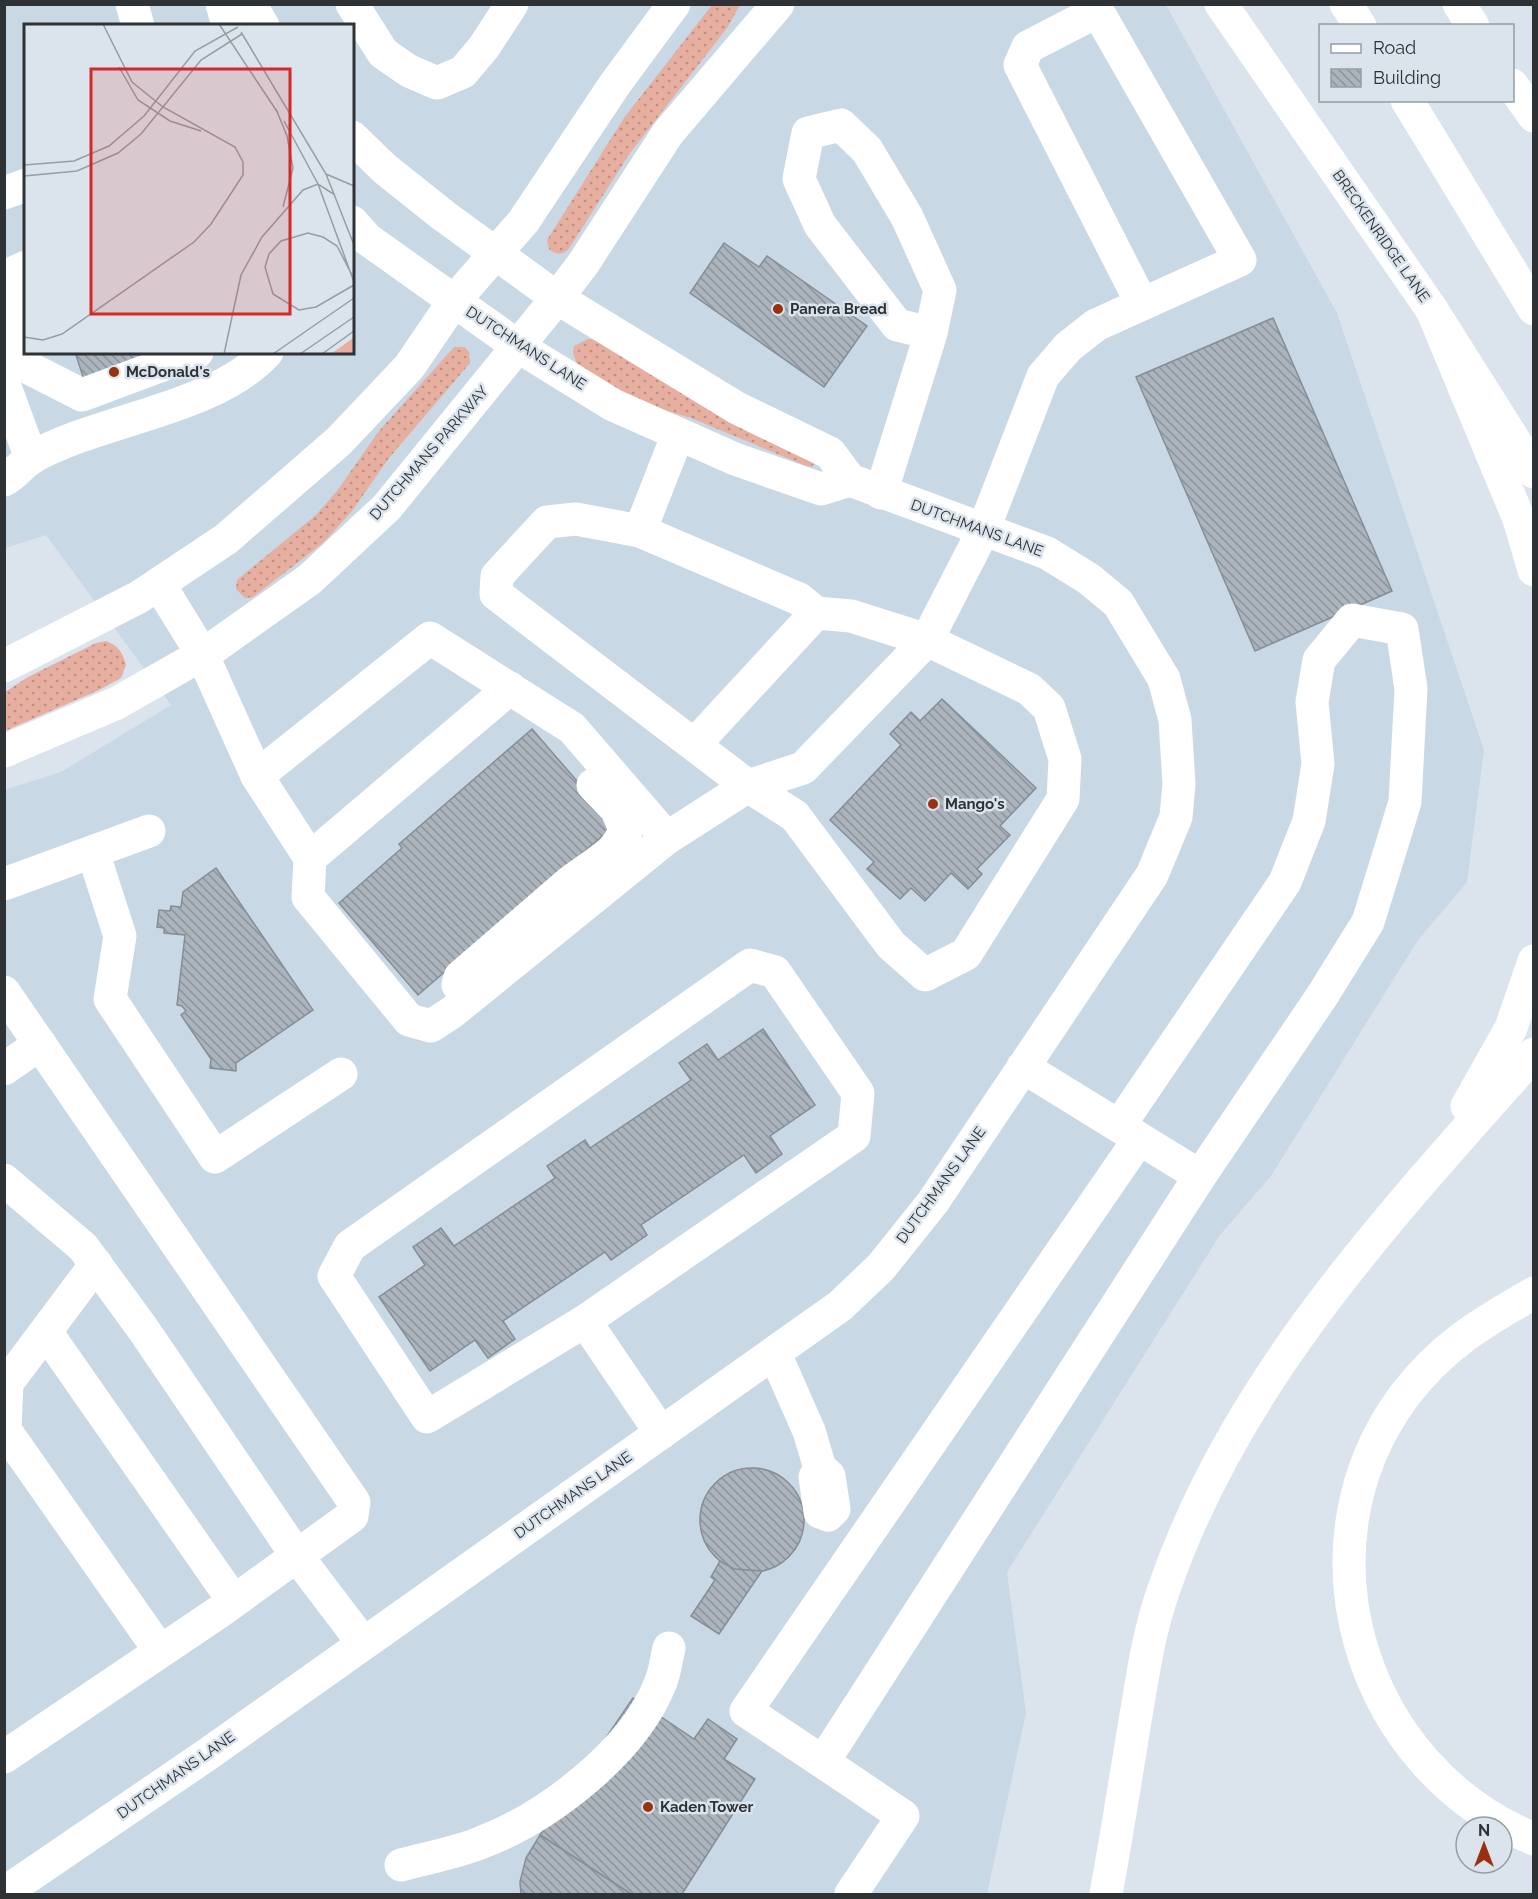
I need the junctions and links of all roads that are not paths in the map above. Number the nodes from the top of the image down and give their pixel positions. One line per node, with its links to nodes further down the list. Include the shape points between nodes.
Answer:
1 (132, 4): 11 (main road)
2 (222, 4): 12 (main road)
3 (250, 4): 13 (main road)
4 (352, 4): 5 (main road, via 383,53 409,71 437,83 464,72)
5 (512, 4)
6 (674, 4): 23 (main road, via 523,222)
7 (778, 4): 27 (main road, via 668,133)
8 (1221, 4): 31 (main road, BRECKENRIDGE LANE)
9 (1346, 4): 14 (main road)
10 (1459, 4): 15 (main road)
11 (137, 24)
12 (227, 24)
13 (262, 24)
14 (1359, 24)
15 (1472, 24)
16 (1514, 87): 18 (main road)
17 (1408, 102): 30 (main road)
18 (1533, 116)
19 (354, 139): 23 (main road, via 385,169)
20 (24, 186): 21 (main road)
21 (4, 192)
22 (354, 224): 28 (main road, DUTCHMANS LANE, via 367,239)
23 (494, 252): 27 (main road); 28 (main road)
24 (24, 268): 25 (main road)
25 (4, 278)
26 (24, 293): 36 (main road, via 8,319 12,343 23,365)
27 (557, 298): 33 (main road, DUTCHMANS PARKWAY); 42 (main road, via 737,408 830,453)
28 (454, 301): 33 (main road, DUTCHMANS LANE); 47 (main road, via 409,367 339,441 226,539)
29 (1142, 304): 29 (main road, via 1240,260 1101,17 1086,17 1028,47 1020,65); 45 (main road, via 1096,325 1068,347 1043,376)
30 (1533, 309)
31 (1432, 310): 40 (main road, BRECKENRIDGE LANE); 46 (main road, via 1519,519)
32 (931, 333): 32 (main road, via 940,290 907,217 867,150 841,126 808,133 799,179 820,225 897,325); 43 (main road)
33 (519, 347): 38 (main road, DUTCHMANS LANE, via 613,405); 50 (main road, DUTCHMANS PARKWAY, via 387,507 310,579)
34 (192, 354): 36 (main road, via 82,395)
35 (265, 354): 39 (main road, via 252,369 189,399 89,433)
36 (43, 364)
37 (4, 384): 39 (main road)
38 (678, 434): 42 (main road, DUTCHMANS LANE, via 820,489); 44 (main road)
39 (31, 458): 41 (main road)
40 (1533, 472)
41 (4, 480)
42 (850, 480): 43 (main road, DUTCHMANS LANE)
43 (881, 493): 45 (main road, DUTCHMANS LANE)
44 (640, 531): 48 (main road, via 799,599); 54 (main road, via 576,519 547,522 497,576 496,594)
45 (983, 531): 49 (main road); 68 (main road, DUTCHMANS LANE, via 1047,553 1118,603 1164,679 1179,752 1176,817 1152,875)
46 (1533, 570)
47 (159, 584): 50 (main road); 51 (main road)
48 (816, 613): 49 (main road, via 851,616); 54 (main road)
49 (927, 640): 57 (main road, via 803,768); 57 (main road, via 1029,689 1049,708 1065,759 1063,799 966,954 925,975 891,945 795,816)
50 (202, 654): 55 (main road, DUTCHMANS PARKWAY, via 117,703); 56 (main road)
51 (4, 666)
52 (510, 688): 53 (main road); 56 (main road, via 430,638); 61 (main road)
53 (550, 714): 59 (main road, via 572,728); 65 (main road, via 549,737 616,809 626,831 612,852 570,882 460,977)
54 (694, 745): 57 (main road)
55 (4, 751)
56 (256, 776): 61 (main road)
57 (748, 786): 59 (main road)
58 (149, 831): 60 (main road)
59 (667, 838): 65 (main road)
60 (93, 852): 62 (main road); 70 (main road, via 120,936 110,999 215,1157)
61 (310, 858): 65 (main road, via 308,897 409,1020 431,1026)
62 (4, 884)
63 (1533, 961): 74 (main road, via 1512,1028)
64 (4, 992): 66 (main road)
65 (451, 1013)
66 (40, 1044): 69 (main road); 81 (main road, via 354,1502 352,1516)
67 (1533, 1054): 74 (main road)
68 (1023, 1066): 71 (main road); 79 (main road, DUTCHMANS LANE, via 933,1202 881,1267 840,1306)
69 (4, 1070)
70 (340, 1074)
71 (1129, 1132): 72 (main road); 72 (main road, via 1285,882 1309,821 1318,764 1312,702 1319,660 1352,620 1402,629 1411,689 1405,802 1368,922); 82 (main road)
72 (1200, 1176): 88 (main road)
73 (4, 1180): 75 (main road, via 52,1218)
74 (1420, 1182): 93 (main road, via 1323,1301 1235,1431 1181,1542 1162,1592 1143,1672)
75 (96, 1264): 78 (main road); 81 (main road)
76 (1533, 1293): 89 (main road, via 1471,1329 1434,1361 1379,1435 1350,1529 1349,1584 1352,1614 1371,1676 1383,1705 1410,1743 1440,1778 1474,1806)
77 (585, 1321): 77 (main road, via 854,1136 858,1093 775,972 750,965 350,1246 334,1276 427,1417); 80 (main road)
78 (46, 1332): 83 (main road); 86 (main road, via 7,1383 5,1430)
79 (775, 1354): 80 (main road, DUTCHMANS LANE); 82 (main road, via 809,1431 820,1468 815,1477 820,1512 828,1515)
80 (662, 1433): 84 (main road, DUTCHMANS LANE)
81 (297, 1556): 83 (main road); 84 (main road)
82 (844, 1569): 88 (main road, via 746,1711)
83 (233, 1600): 86 (main road)
84 (363, 1643): 92 (main road, DUTCHMANS LANE)
85 (669, 1648): 90 (main road, via 661,1684 636,1727 593,1772 541,1812 480,1843)
86 (160, 1651): 87 (main road)
87 (4, 1756)
88 (823, 1762): 91 (main road, via 903,1816)
89 (1533, 1839)
90 (401, 1865)
91 (865, 1890)
92 (4, 1893)
93 (1106, 1894)

